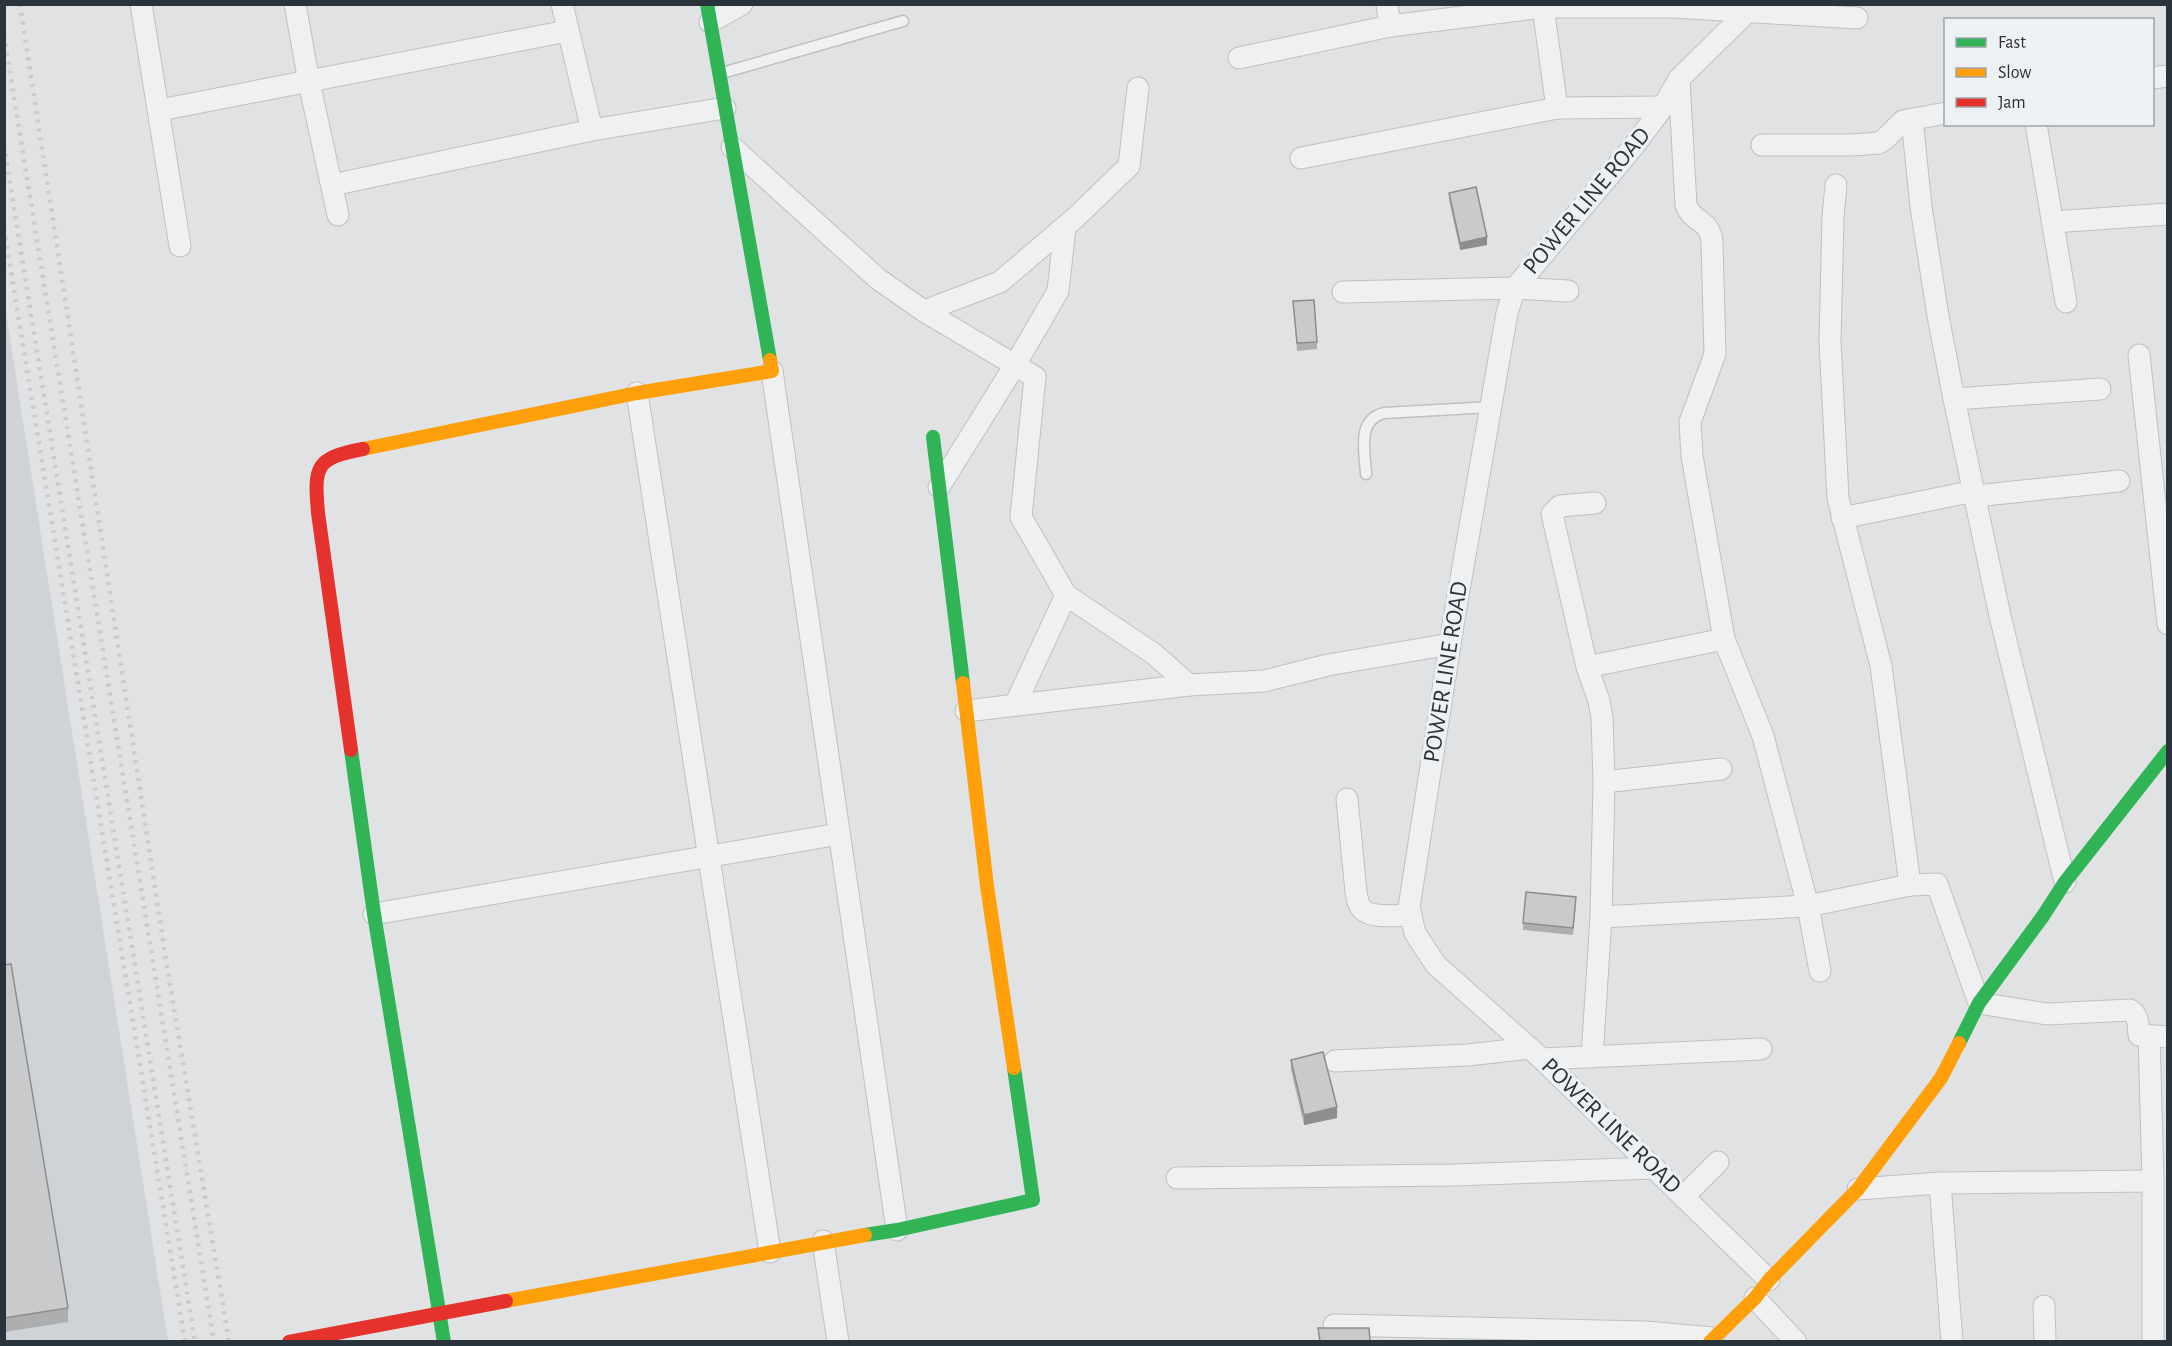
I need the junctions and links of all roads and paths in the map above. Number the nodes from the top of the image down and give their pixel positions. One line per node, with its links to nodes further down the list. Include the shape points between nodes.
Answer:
1 (141, 4): 22 (street)
2 (295, 4): 17 (street)
3 (562, 4): 13 (street)
4 (742, 4): 9 (street)
5 (1387, 4): 12 (street)
6 (1672, 6): 7 (street); 8 (street)
7 (1543, 7): 12 (street); 21 (street)
8 (1750, 8): 10 (street); 16 (street, POWER LINE ROAD)
9 (708, 13): 15 (street)
10 (1857, 18)
11 (903, 21): 15 (lane)
12 (1390, 26): 14 (street)
13 (567, 31): 17 (street); 26 (street)
14 (1239, 58)
15 (719, 74): 20 (street)
16 (1679, 80): 19 (street, POWER LINE ROAD); 58 (street, via 1686,205 1712,235 1715,354 1690,422 1690,438)
17 (309, 82): 22 (street); 30 (street)
18 (1138, 88): 35 (street, via 1129,166)
19 (1664, 107): 21 (street); 37 (street, POWER LINE ROAD)
20 (725, 108): 26 (street); 28 (street)
21 (1557, 108): 29 (street)
22 (159, 110): 36 (street)
23 (1944, 113): 24 (street)
24 (1912, 119): 27 (street, via 1903,121 1880,143); 47 (street, via 1920,207)
25 (2036, 126): 34 (street)
26 (592, 130): 30 (street)
27 (1762, 145)
28 (732, 147): 41 (street, via 878,279); 44 (street)
29 (1300, 158)
30 (332, 185): 33 (street)
31 (1836, 185): 55 (street, via 1830,341)
32 (2168, 214): 34 (street)
33 (338, 215)
34 (2053, 222): 40 (street)
35 (1065, 228): 41 (street, via 1000,282); 43 (street, via 1058,291)
36 (180, 246)
37 (1515, 288): 38 (street); 39 (street); 48 (street, POWER LINE ROAD)
38 (1568, 291)
39 (1343, 292)
40 (2066, 302)
41 (924, 311): 43 (street)
42 (2139, 355): 57 (street)
43 (1015, 365): 52 (street); 56 (street, via 1035,378 1021,517)
44 (772, 371): 46 (street); 68 (street)
45 (2100, 389): 47 (street)
46 (637, 393): 69 (street); 73 (street, via 342,453 325,460 319,469 318,513)
47 (1954, 399): 53 (street)
48 (1491, 407): 50 (lane, via 1384,413 1373,417 1364,437); 59 (street, POWER LINE ROAD)
49 (933, 437): 52 (street)
50 (1366, 474)
51 (2118, 481): 53 (street)
52 (939, 487): 63 (street)
53 (1975, 493): 55 (street); 70 (street, via 2000,616)
54 (1595, 503): 60 (street, via 1560,506 1552,514)
55 (1842, 518): 71 (street, via 1881,666)
56 (1066, 595): 61 (street, via 1154,654); 62 (street)
57 (2168, 624)
58 (1724, 639): 60 (street); 72 (street, via 1763,736)
59 (1450, 644): 61 (street, via 1328,665 1264,681); 74 (street, POWER LINE ROAD, via 1413,877)
60 (1587, 667): 66 (street, via 1602,718)
61 (1189, 685): 62 (street)
62 (1015, 705): 63 (street)
63 (966, 711): 90 (street, via 1033,1200)
64 (2168, 751): 70 (street)
65 (1721, 769): 66 (street)
66 (1604, 782): 75 (street)
67 (1347, 799): 74 (street, via 1360,905 1375,915)
68 (839, 834): 69 (street); 90 (street)
69 (709, 856): 73 (street); 92 (street)
70 (2065, 882): 77 (street)
71 (1910, 885): 72 (street); 77 (street, via 1937,884)
72 (1808, 906): 75 (street); 76 (street)
73 (374, 914): 96 (street)
74 (1411, 915): 80 (street, POWER LINE ROAD, via 1415,933 1436,965)
75 (1601, 916): 81 (street)
76 (1820, 971)
77 (1979, 1002): 78 (street, via 2047,1014 2130,1010 2138,1020 2139,1035); 88 (street, via 1941,1078)
78 (2158, 1036): 86 (street)
79 (1761, 1049): 81 (street)
80 (1535, 1054): 81 (street); 82 (street); 84 (street, POWER LINE ROAD)
81 (1592, 1056)
82 (1335, 1061)
83 (1718, 1162): 89 (street)
84 (1655, 1168): 85 (street); 89 (street, POWER LINE ROAD)
85 (1177, 1178)
86 (2153, 1181): 87 (street); 106 (street)
87 (1940, 1184): 88 (street); 104 (street)
88 (1858, 1189): 93 (street)
89 (1684, 1196): 93 (street, POWER LINE ROAD)
90 (897, 1230): 91 (street)
91 (823, 1241): 92 (street); 102 (street)
92 (770, 1252): 96 (street)
93 (1769, 1280): 94 (street)
94 (1755, 1298): 99 (street); 103 (street)
95 (2044, 1306): 105 (street)
96 (439, 1314): 100 (street); 101 (street)
97 (1334, 1325): 98 (street)
98 (1387, 1333): 99 (street, via 1645,1332)
99 (1711, 1340)
100 (290, 1341)
101 (444, 1341)
102 (838, 1341)
103 (1796, 1341)
104 (1952, 1341)
105 (2045, 1341)
106 (2152, 1341)

